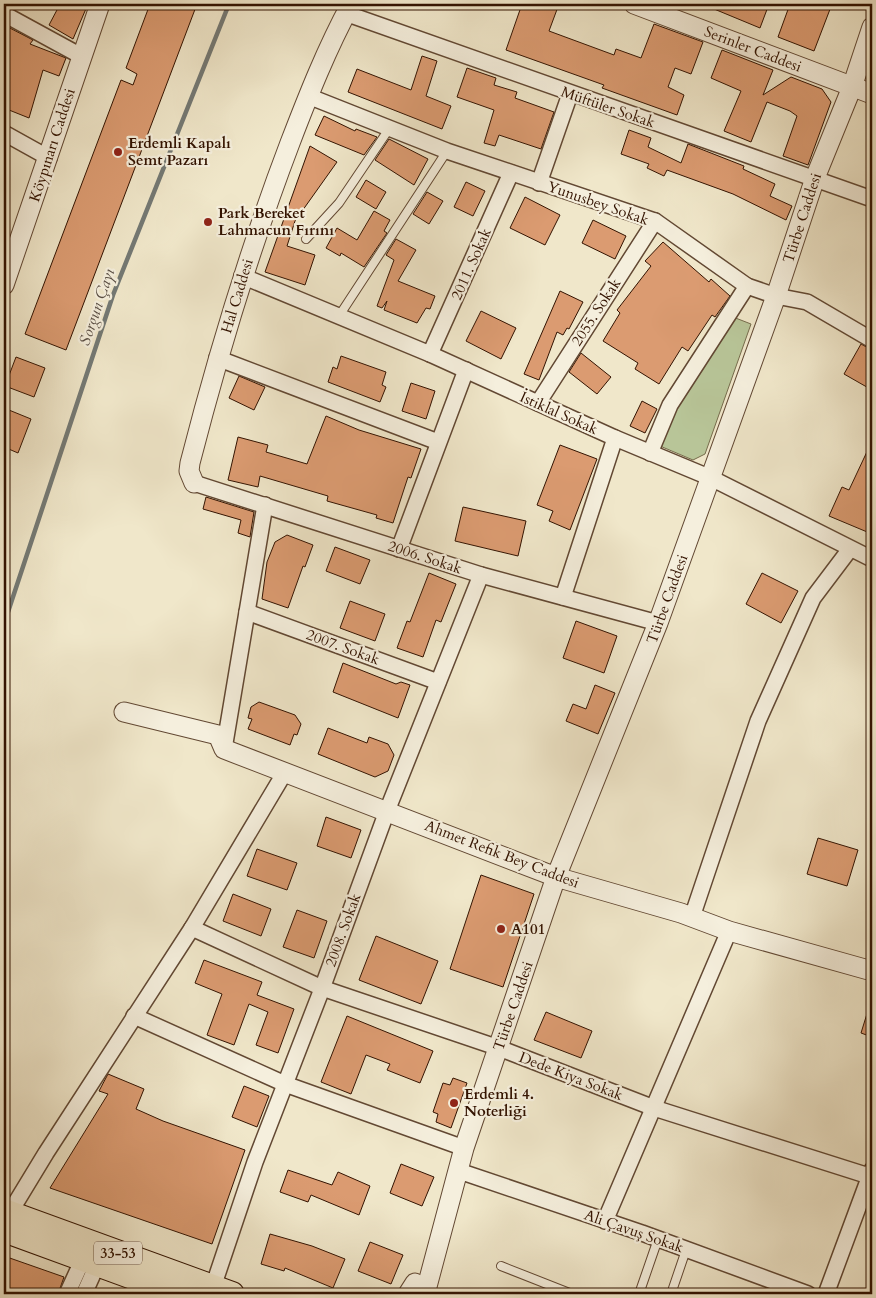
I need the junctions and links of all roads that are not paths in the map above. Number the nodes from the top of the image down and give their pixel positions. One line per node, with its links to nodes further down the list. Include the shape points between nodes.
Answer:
1 (100, 4): 6 (street, Köypınarı Caddesi)
2 (634, 4): 7 (street, Serinler Caddesi)
3 (348, 9): 8 (street, Müftüler Sokak); 10 (street, Hal Caddesi)
4 (4, 14): 6 (street)
5 (872, 26): 7 (street, Türbe Caddesi)
6 (81, 56): 14 (street, Köypınarı Caddesi)
7 (852, 88): 9 (street, Serinler Caddesi); 16 (street, Türbe Caddesi)
8 (570, 94): 16 (street, Müftüler Sokak); 17 (street)
9 (872, 94)
10 (308, 96): 11 (street, Yunusbey Sokak); 21 (street, Hal Caddesi)
11 (389, 129): 13 (street, Yunusbey Sokak); 20 (lane, via 339,203)
12 (4, 133): 14 (street)
13 (447, 151): 15 (street, Yunusbey Sokak); 25 (lane)
14 (49, 158): 22 (street, Köypınarı Caddesi)
15 (511, 173): 17 (street, Yunusbey Sokak); 27 (street, 2011. Sokak)
16 (814, 178): 18 (street, Müftüler Sokak); 24 (street, Türbe Caddesi)
17 (539, 183): 19 (street, Yunusbey Sokak)
18 (872, 199)
19 (655, 221): 23 (street, Yunusbey Sokak); 30 (street, 2055. Sokak)
20 (306, 239)
21 (242, 276): 25 (street, İstiklal Sokak); 28 (street, Hal Caddesi)
22 (4, 285)
23 (747, 286): 24 (street, Yunusbey Sokak); 33 (street, via 670,405)
24 (776, 296): 26 (street, Yunusbey Sokak, via 807,302); 34 (street, Türbe Caddesi)
25 (339, 316): 27 (street, İstiklal Sokak)
26 (872, 340)
27 (430, 354): 29 (street, İstiklal Sokak)
28 (217, 358): 32 (street); 35 (street, Hal Caddesi, via 190,463 189,471)
29 (466, 370): 30 (street, İstiklal Sokak); 32 (street)
30 (538, 403): 31 (street, İstiklal Sokak)
31 (615, 438): 33 (street, İstiklal Sokak); 41 (street)
32 (438, 442): 37 (street)
33 (650, 453): 34 (street, İstiklal Sokak)
34 (711, 478): 38 (street, İstiklal Sokak); 43 (street, Türbe Caddesi)
35 (194, 483): 36 (street, 2006. Sokak)
36 (265, 506): 37 (street, 2006. Sokak); 42 (street)
37 (399, 549): 40 (street, 2006. Sokak)
38 (850, 549): 39 (street, İstiklal Sokak); 50 (street, via 813,598 758,721)
39 (872, 559)
40 (481, 575): 41 (street, 2006. Sokak); 44 (street, 2008. Sokak)
41 (563, 597): 43 (street, 2006. Sokak)
42 (247, 612): 44 (street, 2007. Sokak); 46 (street)
43 (658, 623): 49 (street, Türbe Caddesi)
44 (438, 682): 48 (street, 2008. Sokak)
45 (124, 712): 46 (street, via 218,735)
46 (224, 749): 47 (street, Ahmet Refik Bey Caddesi)
47 (285, 772): 48 (street, Ahmet Refik Bey Caddesi); 51 (street)
48 (387, 810): 49 (street, Ahmet Refik Bey Caddesi); 54 (street, 2008. Sokak)
49 (556, 878): 50 (street, Ahmet Refik Bey Caddesi); 56 (street, Türbe Caddesi)
50 (692, 917): 52 (street, Ahmet Refik Bey Caddesi)
51 (192, 928): 54 (street, Dede Kiya Sokak); 55 (street)
52 (729, 930): 53 (street, Ahmet Refik Bey Caddesi); 58 (street)
53 (872, 969)
54 (322, 988): 56 (street, Dede Kiya Sokak); 57 (street, 2008. Sokak)
55 (134, 1016): 57 (street); 62 (street)
56 (498, 1048): 58 (street, Dede Kiya Sokak); 59 (street, Türbe Caddesi)
57 (285, 1084): 59 (street); 68 (street, 2008. Sokak, via 255,1162)
58 (654, 1108): 61 (street, Dede Kiya Sokak); 63 (street)
59 (464, 1148): 60 (street, Türbe Caddesi)
60 (459, 1171): 63 (street, Ali Çavuş Sokak); 69 (street, Türbe Caddesi)
61 (871, 1175): 77 (street)
62 (6, 1218): 66 (main road, 33-53); 68 (main road, 33-53)
63 (604, 1221): 64 (street, Ali Çavuş Sokak)
64 (658, 1239): 65 (street, Ali Çavuş Sokak); 74 (lane)
65 (686, 1250): 75 (lane); 76 (street, Ali Çavuş Sokak)
66 (90, 1262): 70 (street); 71 (street); 72 (main road, 33-53)
67 (501, 1266): 73 (lane)
68 (222, 1291)
69 (415, 1292)
70 (68, 1294)
71 (84, 1294)
72 (179, 1294)
73 (572, 1294)
74 (640, 1294)
75 (671, 1294)
76 (808, 1294)
77 (826, 1294)

